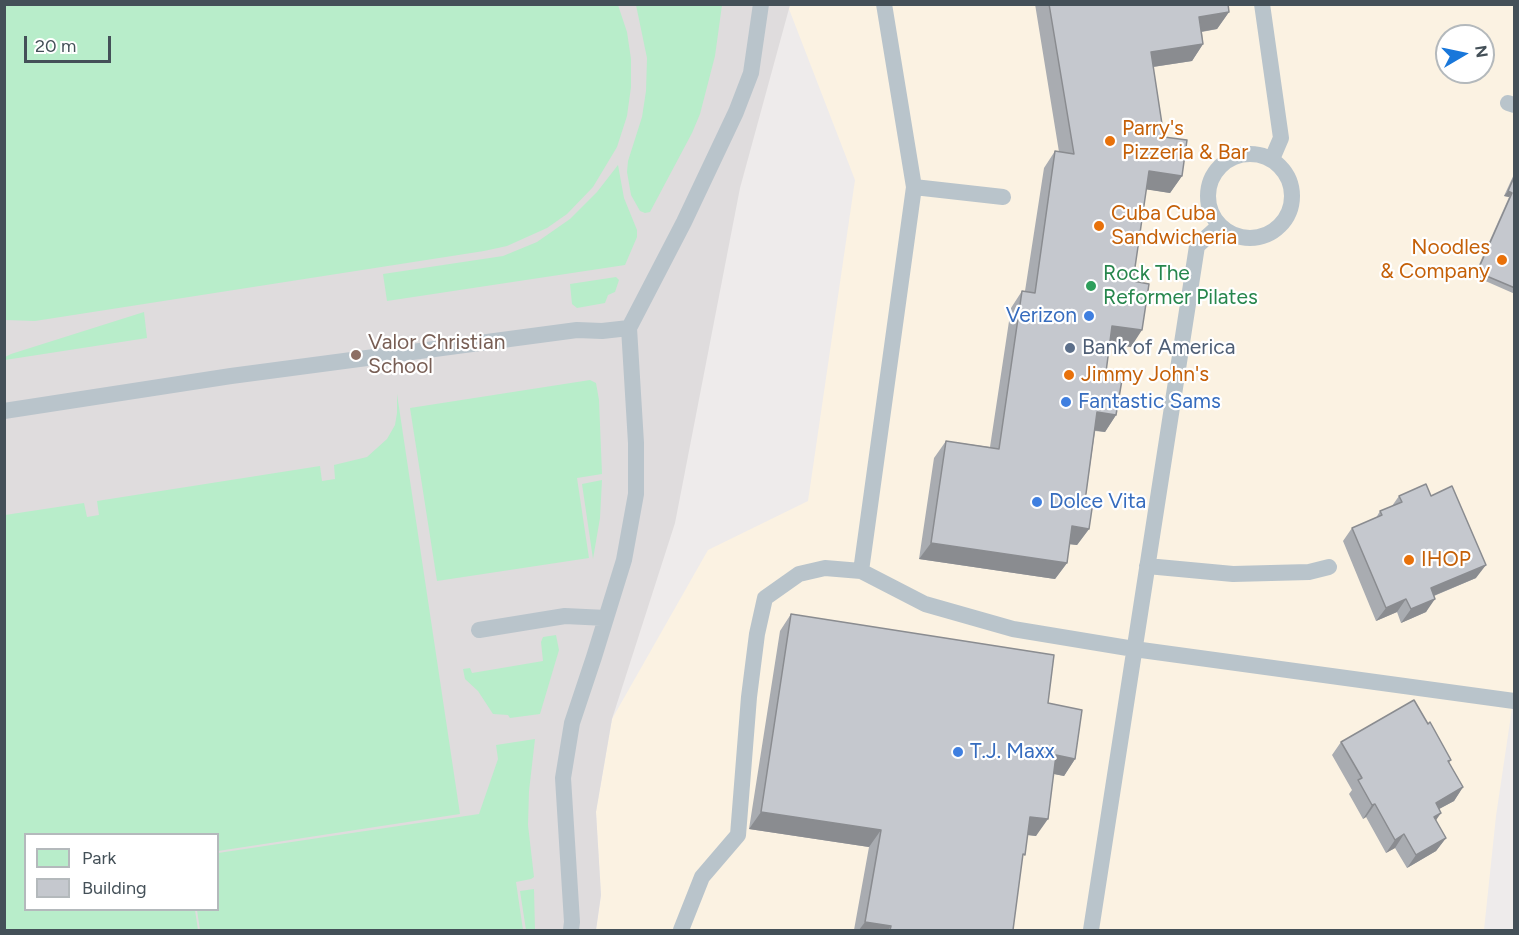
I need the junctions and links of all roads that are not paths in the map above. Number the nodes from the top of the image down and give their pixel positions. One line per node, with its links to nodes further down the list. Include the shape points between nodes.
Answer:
1 (761, 4): 8 (lane, via 751,72 736,112)
2 (884, 4): 5 (lane)
3 (1262, 4): 4 (lane, via 1281,138)
4 (1272, 159): 7 (lane, via 1259,154 1235,156 1213,175 1209,210); 7 (lane, via 1284,170 1292,187 1290,212 1273,234 1253,240 1238,238)
5 (914, 187): 6 (lane); 12 (lane)
6 (1003, 197)
7 (1219, 226): 10 (lane, via 1197,246)
8 (629, 327): 9 (lane, via 577,330 397,354); 13 (lane, via 636,494 624,560)
9 (4, 411)
10 (1147, 566): 11 (lane, via 1233,574 1309,572); 15 (lane)
11 (1329, 567)
12 (861, 571): 15 (lane, via 925,604 991,623); 18 (lane, via 825,568 799,574 765,598 755,644 738,835 702,877)
13 (606, 618): 14 (lane, via 565,616); 17 (lane, via 572,723 563,778)
14 (479, 630)
15 (1134, 649): 16 (lane); 19 (lane)
16 (1515, 701)
17 (571, 930)
18 (681, 930)
19 (1091, 930)

